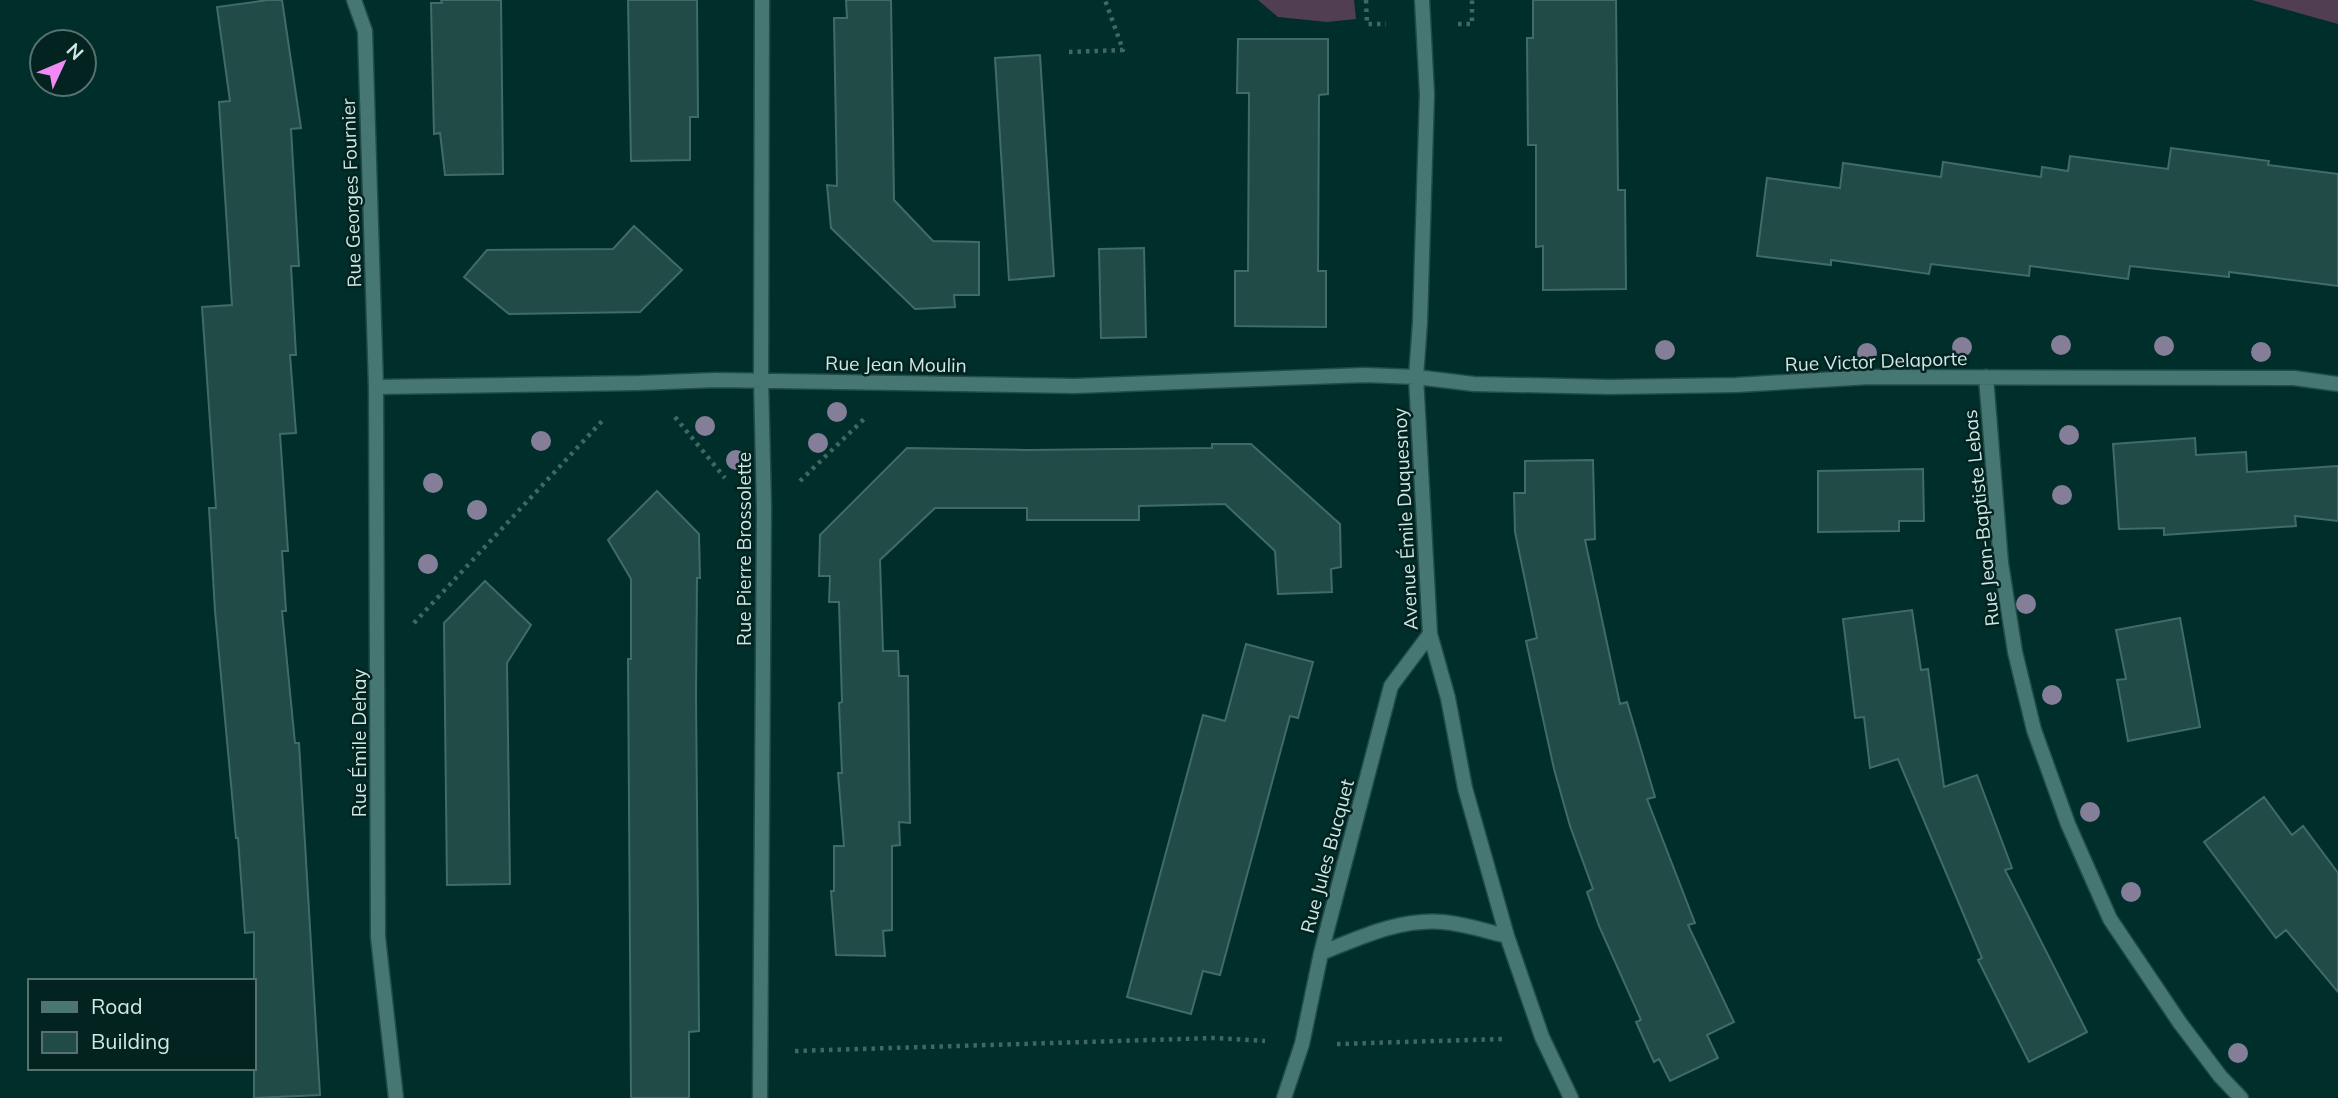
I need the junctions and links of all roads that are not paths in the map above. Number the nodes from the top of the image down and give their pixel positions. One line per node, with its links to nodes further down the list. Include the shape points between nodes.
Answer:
1 (354, 0): 8 (street, Rue Georges Fournier, via 365,31)
2 (762, 0): 6 (street, Rue Pierre Brossolette)
3 (1422, 0): 4 (street, Avenue Émile Duquesnoy, via 1427,94)
4 (1416, 377): 5 (street, Rue Victor Delaporte, via 1474,384 1610,387); 6 (street, Rue Jean Moulin, via 1075,386); 9 (street, Avenue Émile Duquesnoy)
5 (1986, 377): 7 (street, Rue Victor Delaporte, via 2294,378); 16 (street, Rue Jean-Baptiste Lebas, via 2001,563 2015,652 2034,730 2068,824 2110,919 2180,1023)
6 (761, 380): 8 (street, Rue Jean Moulin); 13 (street, Rue Pierre Brossolette)
7 (2338, 384)
8 (376, 387): 12 (street, Rue Émile Dehay, via 378,936)
9 (1430, 634): 10 (street, Avenue Émile Duquesnoy, via 1465,788); 11 (street, Rue Jules Bucquet, via 1391,686)
10 (1507, 936): 11 (street, via 1442,922 1404,924); 15 (street, Avenue Émile Duquesnoy, via 1542,1037)
11 (1321, 953): 14 (street, Rue Jules Bucquet, via 1303,1044)
12 (396, 1098)
13 (760, 1098)
14 (1283, 1098)
15 (1571, 1098)
16 (2241, 1098)

